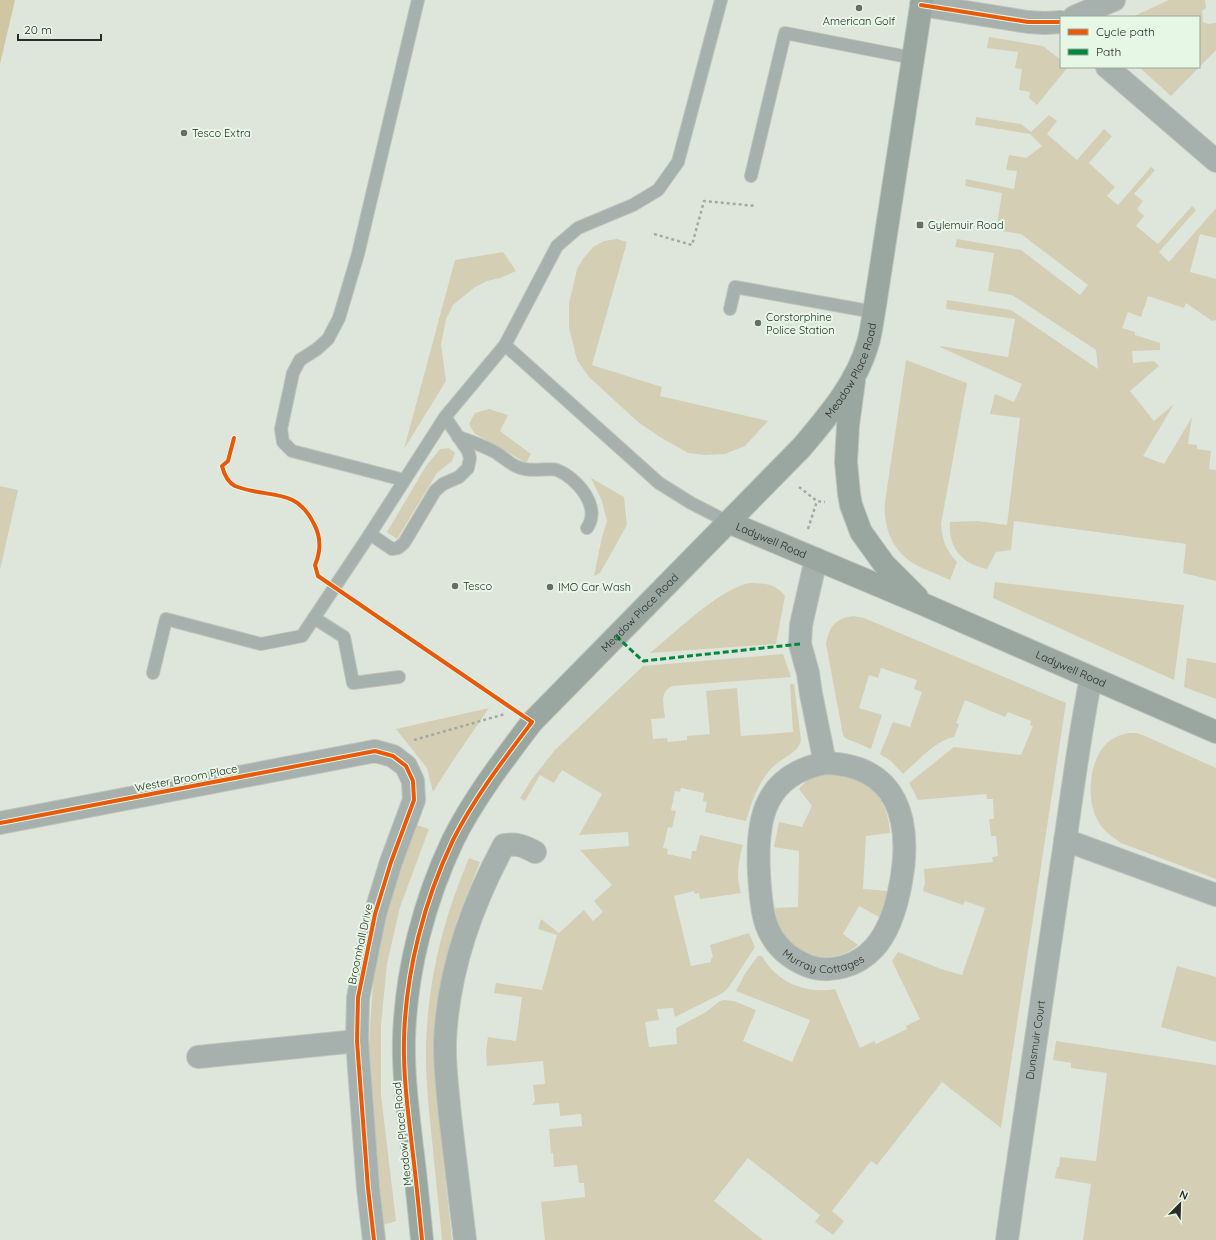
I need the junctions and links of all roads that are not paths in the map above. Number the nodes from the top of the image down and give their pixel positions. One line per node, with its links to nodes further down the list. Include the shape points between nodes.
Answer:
1 (418, 0): 17 (lane, via 360,246 339,318 328,339 300,360 293,373 281,430 283,442 292,451)
2 (721, 0): 13 (lane, via 678,162 658,190 633,205 578,228 557,246)
3 (1114, 0): 5 (street)
4 (922, 3): 6 (street, via 1028,22); 7 (main road, Meadow Place Road)
5 (1076, 16)
6 (1060, 21)
7 (913, 58): 10 (lane, via 785,33); 12 (main road, Meadow Place Road)
8 (1108, 68): 9 (street)
9 (1216, 161)
10 (751, 176)
11 (730, 309): 12 (lane, via 735,287)
12 (874, 312): 14 (main road, Meadow Place Road, via 868,344)
13 (505, 345): 15 (lane); 18 (lane, via 659,483)
14 (855, 374): 18 (main road, Meadow Place Road, via 832,411 802,446); 22 (main road, Ladywell Road, via 846,462 851,506 861,532 884,564)
15 (445, 417): 16 (lane); 17 (lane)
16 (458, 437): 19 (lane, via 495,452 518,468 556,470 575,481 585,494 592,510 591,523); 20 (lane, via 470,458 468,468 459,477 442,484 435,491 404,543 392,549)
17 (404, 480): 20 (lane)
18 (728, 522): 21 (main road, Ladywell Road); 37 (main road, Meadow Place Road, via 524,716 498,768 467,814 437,878 420,931 408,988 404,1038 406,1091)
19 (587, 528)
20 (370, 534): 23 (lane)
21 (816, 559): 22 (main road, Ladywell Road); 29 (street, via 801,625 800,644)
22 (925, 605): 26 (main road, Ladywell Road)
23 (314, 618): 24 (lane, via 302,636 261,644 166,619); 25 (lane, via 344,637 353,683)
24 (153, 673)
25 (399, 677)
26 (1091, 678): 27 (main road, Ladywell Road); 31 (street, Dunsmuir Court)
27 (1216, 732)
28 (375, 751): 30 (street, Wester Broom Place); 34 (street, Broomhall Drive, via 392,756 406,766 413,781 414,800 375,914 358,998)
29 (825, 763): 29 (street, Murray Cottages, via 857,768 873,776 887,789 902,817 905,848 900,892 882,939 865,957 838,968 827,969 798,962 776,943 765,920 758,865 761,821 774,792 785,780 799,771)
30 (0, 823)
31 (1066, 840): 33 (street); 39 (street, Dunsmuir Court)
32 (535, 852): 38 (street, via 523,846 504,845 468,923 449,999 445,1043 447,1083)
33 (1216, 895)
34 (357, 1041): 35 (street); 36 (street, Broomhall Drive)
35 (198, 1057)
36 (374, 1240)
37 (422, 1240)
38 (465, 1240)
39 (1007, 1240)

